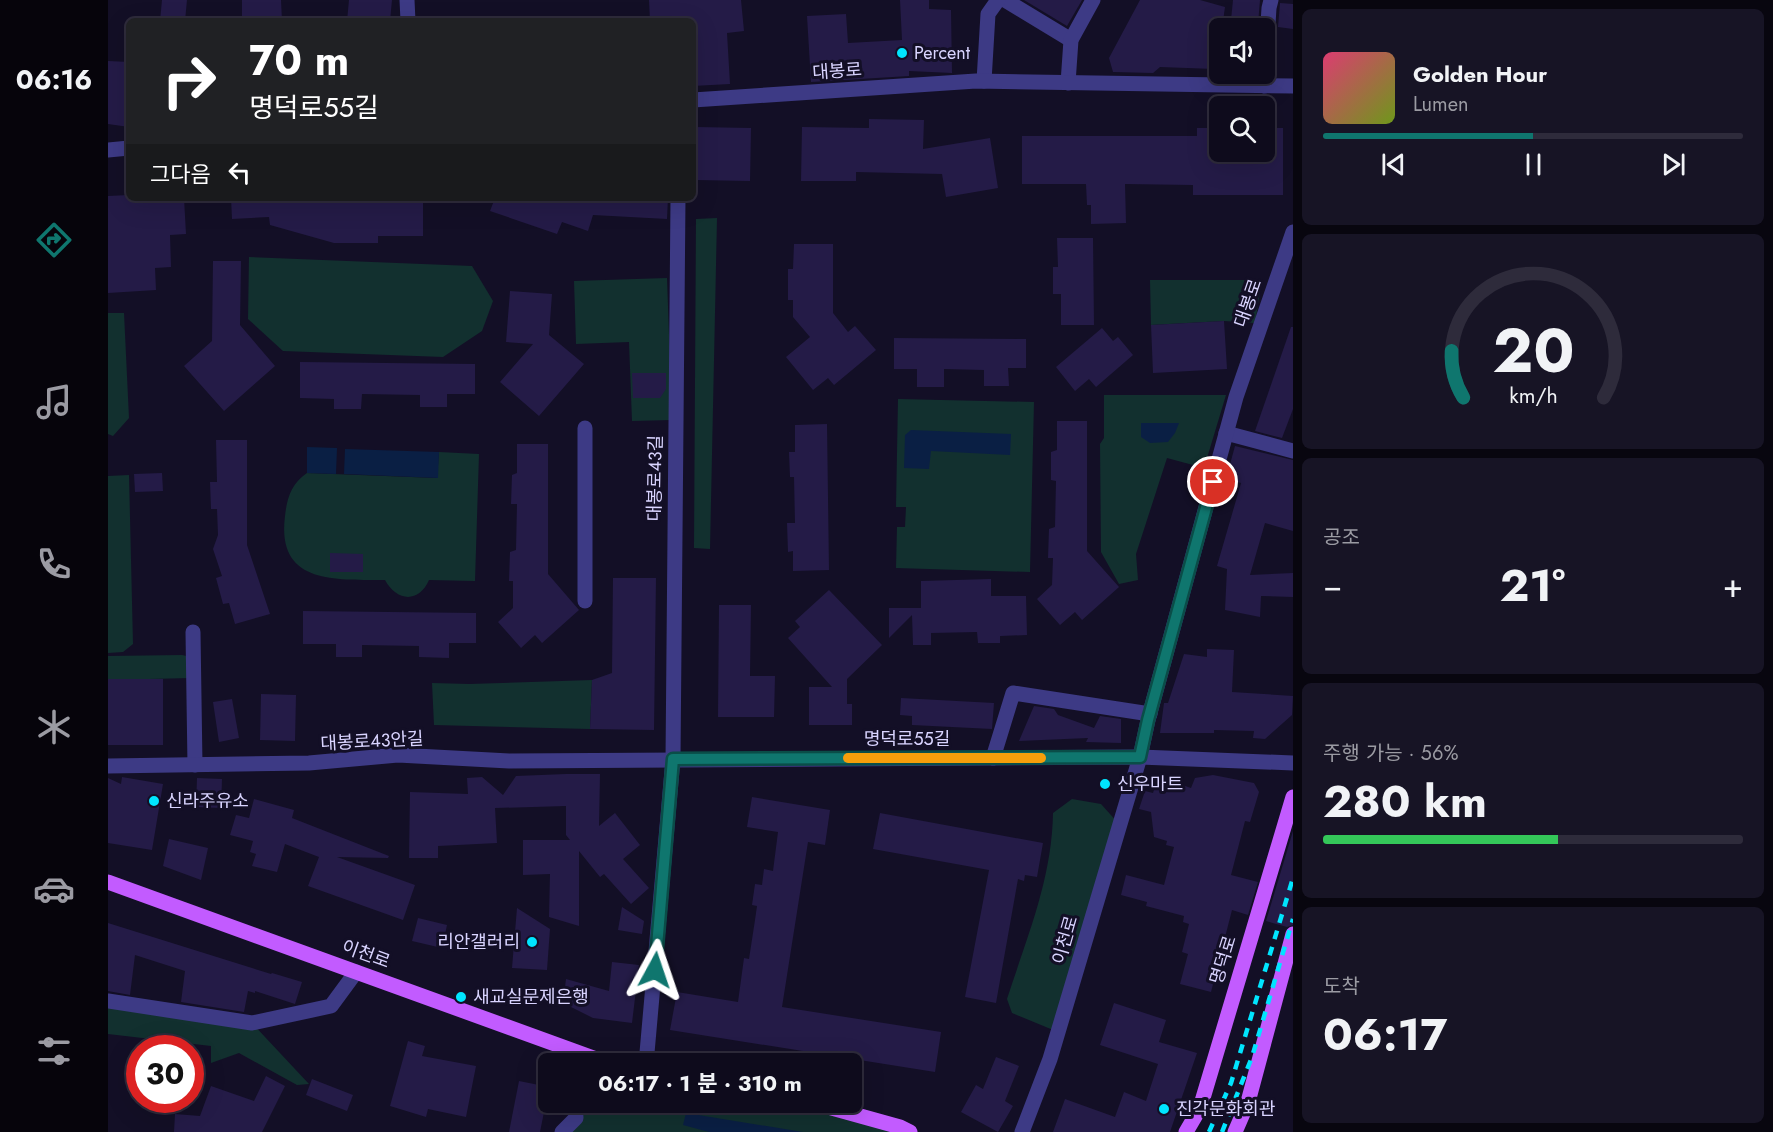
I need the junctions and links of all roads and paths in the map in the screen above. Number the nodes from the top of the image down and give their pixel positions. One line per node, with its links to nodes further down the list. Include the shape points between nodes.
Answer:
1 (407, 0): 6 (street)
2 (998, 0): 8 (street, via 988,14)
3 (1005, 0): 7 (street)
4 (1093, 0): 7 (street)
5 (1271, 0): 10 (street)
6 (408, 18)
7 (1071, 40): 9 (street)
8 (984, 81): 9 (street, 대봉로); 12 (street, 대봉로)
9 (1068, 83): 10 (street, 대봉로)
10 (1264, 86): 11 (street, 대봉로)
11 (1293, 86)
12 (696, 100)
13 (126, 148): 14 (street)
14 (108, 150)
15 (678, 201): 25 (street, 대봉로43길)
16 (1293, 232): 18 (street, 대봉로)
17 (585, 428): 20 (street)
18 (1226, 433): 19 (street); 22 (street)
19 (1293, 451)
20 (585, 601)
21 (193, 632): 27 (street)
22 (1150, 714): 23 (street); 24 (street, via 1013,693)
23 (1140, 757): 24 (street, 명덕로55길); 26 (street, 명덕로55길); 41 (street, 이천로, via 1050,1059)
24 (993, 758): 25 (street, 명덕로55길)
25 (673, 759): 27 (street, 대봉로43안길, via 509,761 398,756 309,764); 35 (street, 대봉로43길)
26 (1293, 763)
27 (195, 765): 28 (street, 대봉로43안길)
28 (108, 766)
29 (1293, 797): 42 (main road, 명덕로, via 1200,1108)
30 (108, 882): 32 (main road, 이천로)
31 (1293, 934): 36 (main road)
32 (356, 972): 33 (street, via 332,1006 252,1023); 34 (main road, 이천로)
33 (108, 1001)
34 (581, 1053)
35 (647, 1053)
36 (1248, 1102): 43 (main road); 44 (main road)
37 (576, 1113): 39 (street, via 576,1118)
38 (850, 1113): 40 (main road)
39 (561, 1132)
40 (910, 1132)
41 (1022, 1132)
42 (1186, 1132)
43 (1235, 1132)
44 (1243, 1132)

